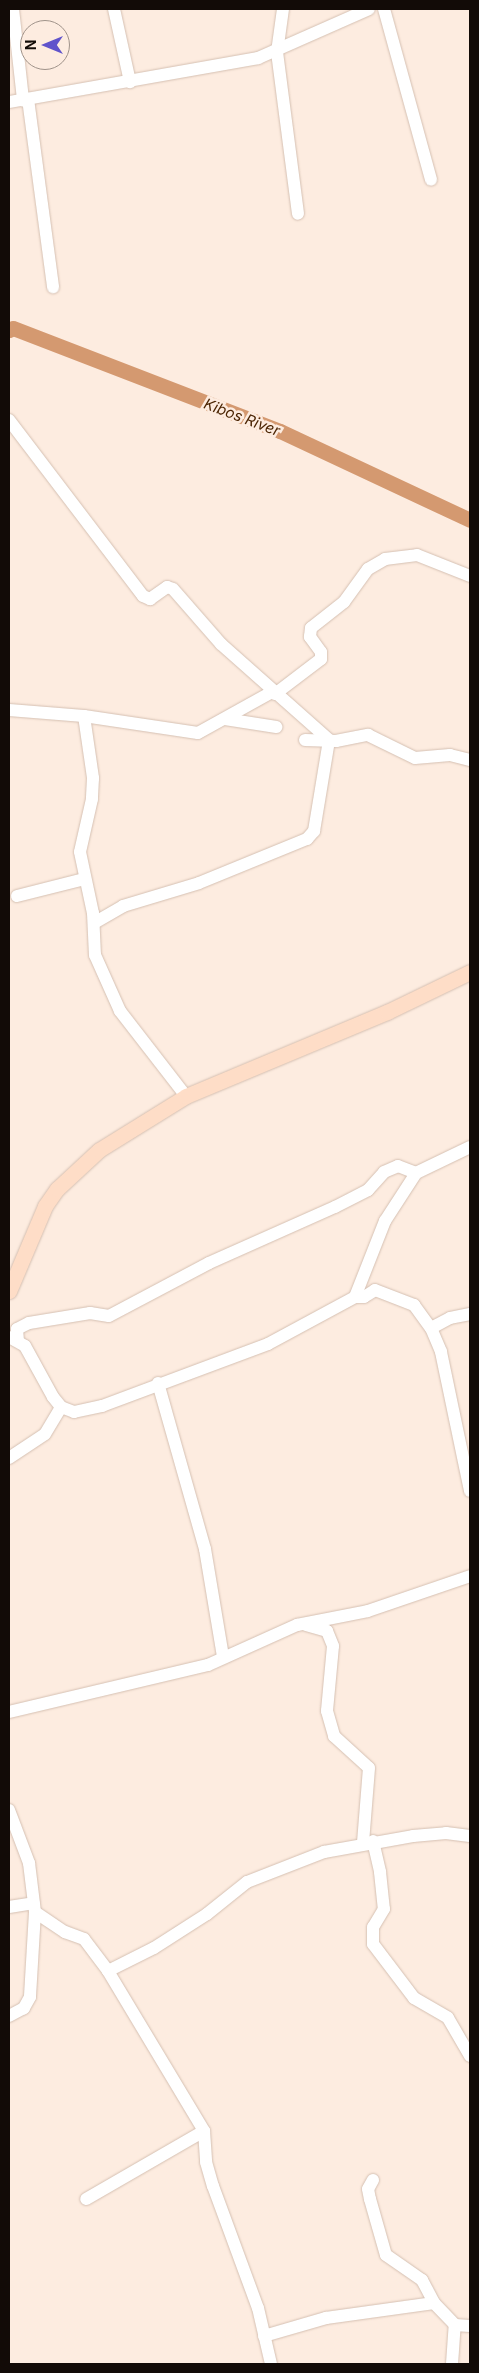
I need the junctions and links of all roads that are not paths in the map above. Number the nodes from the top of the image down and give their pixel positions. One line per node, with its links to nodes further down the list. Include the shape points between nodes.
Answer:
1 (13, 9): 8 (street)
2 (114, 9): 7 (street)
3 (282, 9): 6 (street)
4 (369, 9): 6 (street)
5 (384, 9): 10 (street)
6 (277, 52): 7 (street); 11 (street)
7 (130, 82): 8 (street)
8 (25, 100): 9 (street); 12 (street)
9 (9, 102)
10 (431, 180)
11 (298, 214)
12 (53, 287)
13 (9, 420): 15 (street, via 143,596 150,599 168,587 172,589 221,644)
14 (470, 576): 15 (street, via 417,555 386,559 368,569 344,602 311,628 310,637 322,652 321,659)
15 (273, 693): 18 (street); 21 (street)
16 (9, 710): 17 (street)
17 (84, 716): 18 (street, via 191,733); 23 (street, via 93,778 89,818 80,852)
18 (225, 720): 19 (street)
19 (276, 727)
20 (305, 740): 21 (street)
21 (329, 740): 22 (street, via 368,735 415,758 450,755); 25 (street, via 314,831 307,839 199,883 123,906)
22 (470, 760)
23 (84, 879): 24 (street); 25 (street)
24 (17, 896)
25 (94, 923): 27 (street, via 95,955 110,995 136,1034)
26 (470, 972): 27 (main road, via 387,1012)
27 (186, 1096): 30 (main road, via 99,1150 57,1189 45,1206)
28 (470, 1147): 29 (street)
29 (416, 1173): 31 (street, via 385,1221); 34 (street, via 398,1166 384,1172 368,1190 328,1211 203,1266 109,1316 90,1313 29,1323 17,1329)
30 (9, 1291)
31 (355, 1297): 33 (street, via 364,1297 375,1290 414,1305); 35 (street, via 268,1344)
32 (470, 1314): 33 (street, via 450,1318)
33 (431, 1328): 38 (street, via 441,1352)
34 (14, 1339): 36 (street, via 32,1356)
35 (158, 1383): 36 (street, via 83,1412 67,1411); 41 (street, via 206,1549)
36 (61, 1406): 37 (street, via 46,1434)
37 (9, 1458)
38 (470, 1491)
39 (470, 1576): 40 (street, via 368,1611)
40 (301, 1624): 41 (street); 45 (street, via 321,1629 330,1637 333,1646 327,1711 334,1736 369,1768)
41 (223, 1657): 42 (street, via 208,1665)
42 (9, 1712)
43 (9, 1810): 47 (street, via 29,1863)
44 (470, 1836): 45 (street, via 446,1833)
45 (368, 1842): 48 (street, via 324,1852 247,1882 184,1929); 50 (street, via 380,1872 384,1909 373,1927 373,1944 414,1998 448,2018)
46 (9, 1907): 47 (street)
47 (35, 1907): 48 (street, via 65,1932 84,1940); 49 (street, via 30,1997 24,2008)
48 (108, 1971): 51 (street)
49 (9, 2016)
50 (470, 2056)
51 (204, 2131): 53 (street); 57 (street, via 206,2162 213,2186 258,2308)
52 (372, 2180): 54 (street, via 368,2189 386,2255 422,2280)
53 (86, 2199)
54 (434, 2303): 55 (street); 57 (street, via 326,2318)
55 (455, 2324): 56 (street); 59 (street)
56 (470, 2326)
57 (264, 2336): 58 (street)
58 (271, 2364)
59 (452, 2364)

